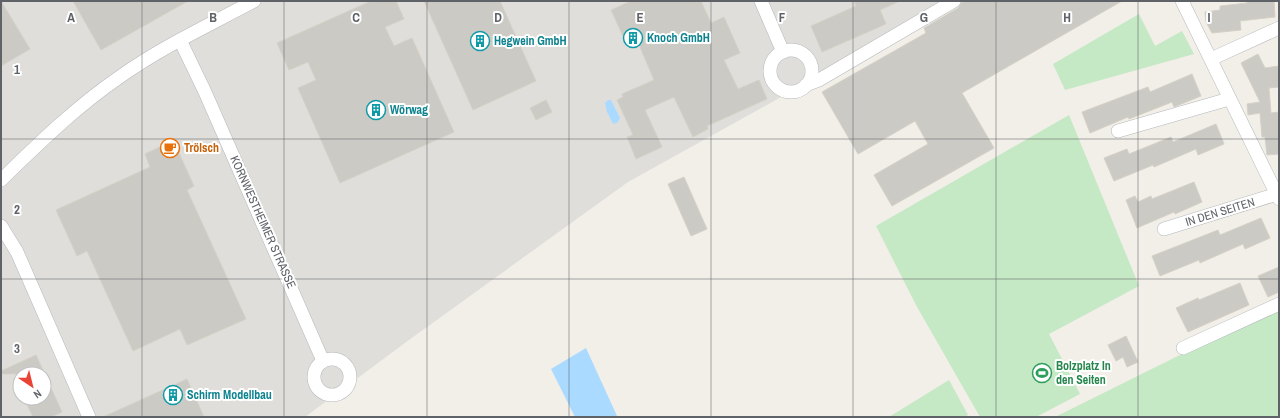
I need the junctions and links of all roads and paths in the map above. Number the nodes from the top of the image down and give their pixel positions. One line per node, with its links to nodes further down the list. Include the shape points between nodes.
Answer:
1 (254, 1): 6 (street)
2 (761, 1): 7 (street)
3 (954, 1): 9 (street, via 819,80)
4 (1182, 1): 8 (street, IN DEN SEITEN)
5 (1279, 28): 8 (street)
6 (180, 40): 12 (street, via 98,94 43,139); 18 (street, KORNWESTHEIMER STRASSE)
7 (783, 52): 9 (street, via 801,52 808,58 812,67); 9 (street, via 771,64 770,73 774,82 788,92 797,91)
8 (1211, 59): 10 (street, IN DEN SEITEN)
9 (806, 85)
10 (1229, 99): 11 (street); 13 (street, IN DEN SEITEN)
11 (1118, 131)
12 (1, 180)
13 (1278, 197): 15 (street, IN DEN SEITEN)
14 (1, 226): 19 (street, via 17,252)
15 (1164, 229)
16 (1279, 304): 17 (street)
17 (1183, 348)
18 (323, 361)
19 (89, 417)

